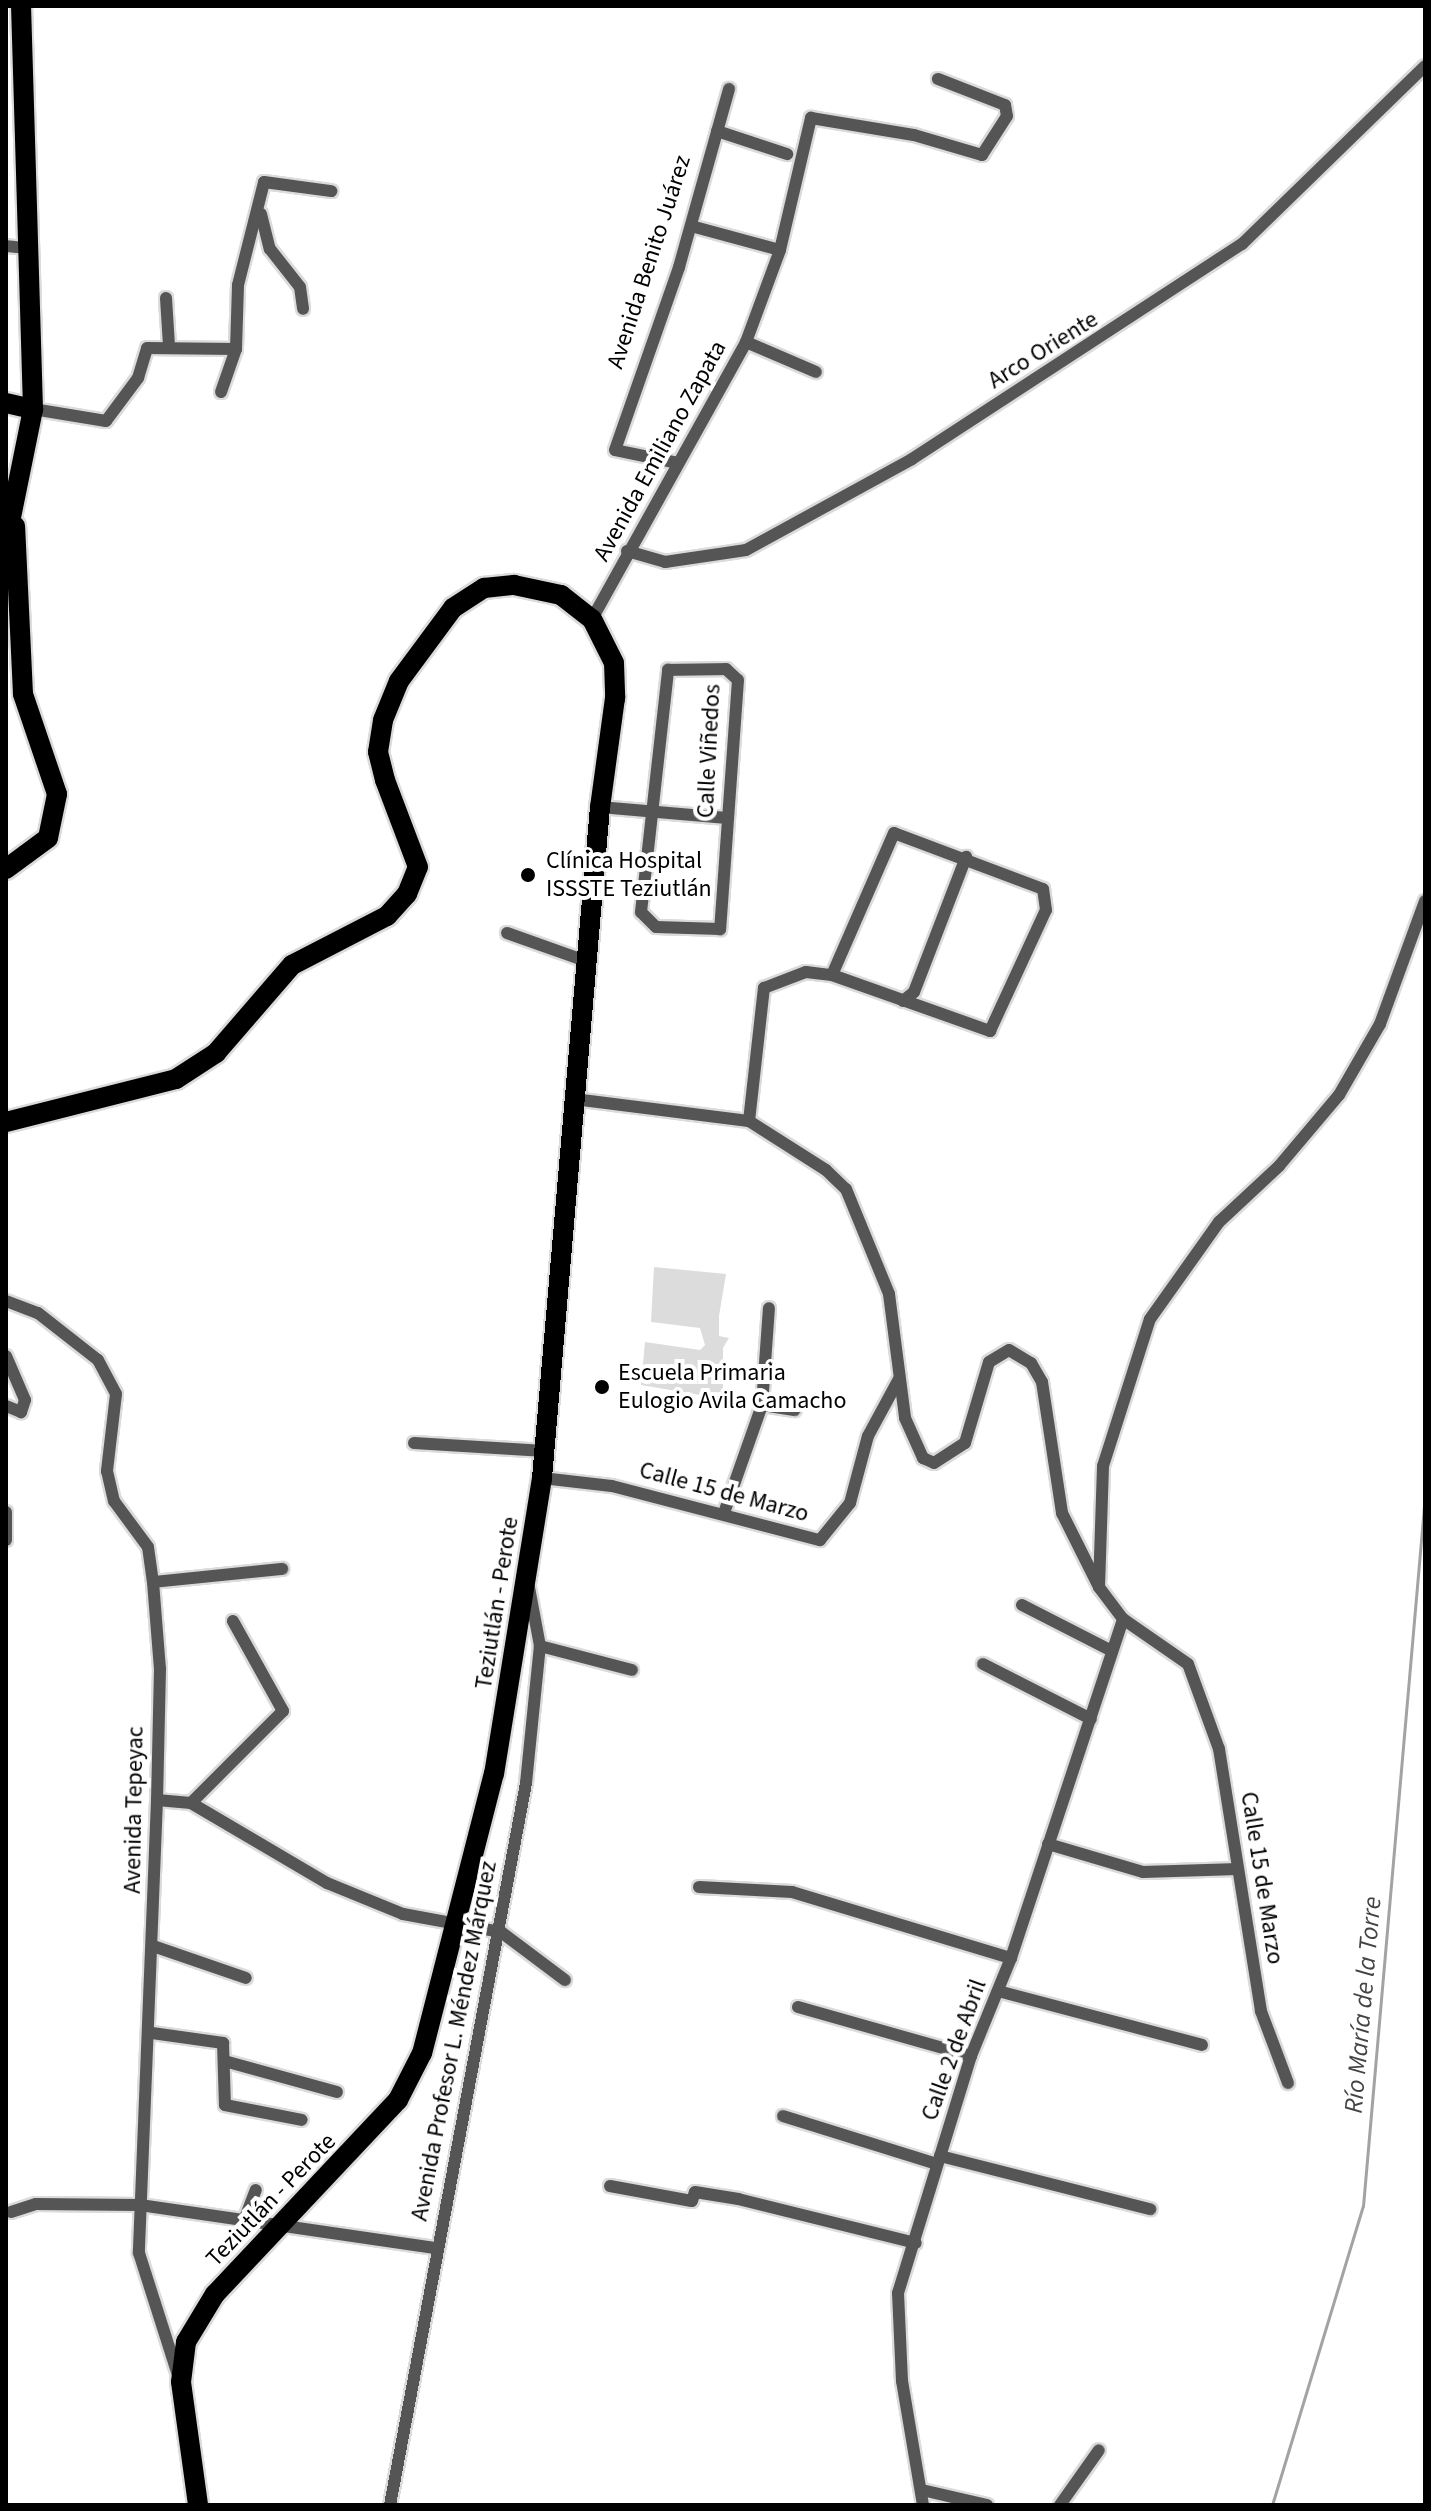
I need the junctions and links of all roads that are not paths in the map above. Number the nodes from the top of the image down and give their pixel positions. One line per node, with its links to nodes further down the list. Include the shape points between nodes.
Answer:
1 (21, 6): 5 (main road)
2 (1425, 66): 25 (street, Arco Oriente, via 1242,244 912,459 746,550 665,562)
3 (938, 79): 12 (street, Avenida Emiliano Zapata, via 996,100 1007,116 982,155 914,135 811,118)
4 (729, 89): 6 (street, Avenida Benito Juárez)
5 (14, 104): 11 (main road)
6 (717, 131): 7 (street); 10 (street, Avenida Benito Juárez)
7 (787, 154)
8 (331, 191): 9 (street, via 264,182)
9 (261, 207): 14 (street, via 270,249 300,287); 17 (street, via 238,285)
10 (691, 226): 12 (street); 22 (street, Avenida Benito Juárez, via 615,450)
11 (16, 247): 21 (main road)
12 (780, 250): 15 (street, Avenida Emiliano Zapata)
13 (166, 298): 16 (street)
14 (303, 309)
15 (746, 342): 18 (street); 22 (street, Avenida Emiliano Zapata)
16 (169, 346): 17 (street); 21 (street, via 147,348 138,378 106,421)
17 (236, 349): 19 (street)
18 (816, 372)
19 (221, 392)
20 (6, 403): 21 (main road)
21 (33, 409): 23 (main road)
22 (678, 463): 25 (street, Avenida Emiliano Zapata)
23 (15, 522): 24 (main road); 31 (main road, via 23,694 57,794 48,838)
24 (6, 542)
25 (627, 551): 26 (street, Avenida Emiliano Zapata)
26 (592, 619): 27 (main road, Teziutlán - Perote, via 614,663); 39 (main road, via 561,595 514,585 484,588 453,608 399,681 383,720 378,752 418,867 407,894 387,916 292,965 216,1053 176,1079)
27 (600, 807): 28 (street); 34 (main road, Teziutlán - Perote)
28 (651, 814): 29 (street); 29 (street, Calle Viñedos, via 641,912 646,923 720,929); 29 (street, Calle Viñedos, via 668,670 734,672)
29 (727, 818)
30 (966, 857): 35 (street, via 894,833); 36 (street, via 914,992); 36 (street, via 1043,889 1046,910 997,1026 981,1032)
31 (6, 869)
32 (1425, 901): 56 (street, via 1380,1024 1339,1095 1279,1166 1219,1222 1150,1319 1103,1466)
33 (507, 933): 34 (street)
34 (586, 961): 37 (main road, Teziutlán - Perote)
35 (832, 975): 36 (street); 38 (street, via 806,972 764,988)
36 (903, 1001)
37 (574, 1099): 38 (street); 48 (main road, Teziutlán - Perote)
38 (749, 1121): 43 (street, via 846,1189 889,1294)
39 (6, 1122)
40 (6, 1301): 54 (street, Avenida Tepeyac, via 38,1313 98,1360 116,1394 107,1471 114,1501 148,1547)
41 (769, 1308): 44 (street)
42 (6, 1356): 45 (street, via 25,1400 21,1412)
43 (899, 1379): 51 (street, Calle 15 de Marzo, via 868,1436 850,1503 820,1540); 56 (street, Calle 15 de Marzo, via 905,1418 923,1458 934,1463 965,1443 989,1362 1009,1350 1031,1363 1042,1382 1062,1513)
44 (762, 1405): 46 (street); 51 (street)
45 (6, 1406)
46 (795, 1410)
47 (414, 1443): 48 (street)
48 (545, 1451): 49 (main road, Teziutlán - Perote)
49 (542, 1478): 51 (street, Calle 15 de Marzo, via 612,1486); 55 (main road, Teziutlán - Perote)
50 (6, 1512): 52 (street)
51 (724, 1513)
52 (6, 1540)
53 (282, 1569): 54 (street)
54 (153, 1582): 65 (street, Avenida Tepeyac, via 160,1669)
55 (529, 1585): 60 (street, Avenida Profesor L. Méndez Márquez); 70 (main road, Teziutlán - Perote, via 494,1773)
56 (1099, 1587): 58 (street, Calle 15 de Marzo)
57 (1022, 1605): 61 (street)
58 (1123, 1619): 61 (street, Calle 2 de Abril); 68 (street, Calle 15 de Marzo, via 1188,1664 1219,1749)
59 (233, 1621): 66 (street, via 283,1711)
60 (540, 1646): 63 (street); 71 (street, Avenida Profesor L. Méndez Márquez)
61 (1112, 1651): 64 (street, Calle 2 de Abril)
62 (983, 1664): 64 (street)
63 (632, 1670)
64 (1091, 1719): 67 (street, Calle 2 de Abril)
65 (157, 1800): 66 (street); 72 (street, Avenida Tepeyac)
66 (191, 1803): 70 (street, via 327,1883 403,1914)
67 (1048, 1844): 68 (street, via 1143,1872); 73 (street, Calle 2 de Abril)
68 (1238, 1869): 82 (street, Calle 15 de Marzo, via 1261,2011)
69 (699, 1887): 73 (street, via 792,1892)
70 (453, 1922): 71 (street); 93 (main road, Teziutlán - Perote, via 422,2053 398,2100)
71 (501, 1932): 75 (street); 95 (street, Avenida Profesor L. Méndez Márquez)
72 (153, 1946): 74 (street); 78 (street, Avenida Tepeyac)
73 (1011, 1958): 76 (street, Calle 2 de Abril)
74 (246, 1978)
75 (565, 1980)
76 (998, 1991): 79 (street); 80 (street, Calle 2 de Abril)
77 (798, 2007): 80 (street)
78 (152, 2033): 81 (street, via 223,2043); 89 (street, Avenida Tepeyac)
79 (1202, 2045)
80 (971, 2056): 86 (street, Calle 2 de Abril)
81 (228, 2062): 83 (street); 85 (street, via 225,2105)
82 (1288, 2083)
83 (337, 2092)
84 (783, 2116): 86 (street)
85 (302, 2120)
86 (938, 2160): 90 (street); 94 (street, Calle 2 de Abril)
87 (610, 2186): 94 (street, via 692,2201 695,2192 738,2199)
88 (256, 2190): 92 (street)
89 (140, 2205): 91 (street, via 36,2204); 92 (street); 96 (street, Avenida Tepeyac, via 139,2253)
90 (1150, 2209)
91 (11, 2212)
92 (245, 2218): 93 (street)
93 (284, 2223): 95 (street); 96 (main road, Teziutlán - Perote, via 195,2323)
94 (916, 2243): 98 (street, Calle 2 de Abril, via 898,2293 897,2323)
95 (435, 2248): 100 (street, Avenida Profesor L. Méndez Márquez)
96 (181, 2382): 99 (main road, Teziutlán - Perote)
97 (1099, 2450): 103 (street)
98 (922, 2490): 101 (street, Calle 2 de Abril); 102 (street)
99 (198, 2505)
100 (390, 2505)
101 (923, 2505)
102 (987, 2505)
103 (1060, 2505)

